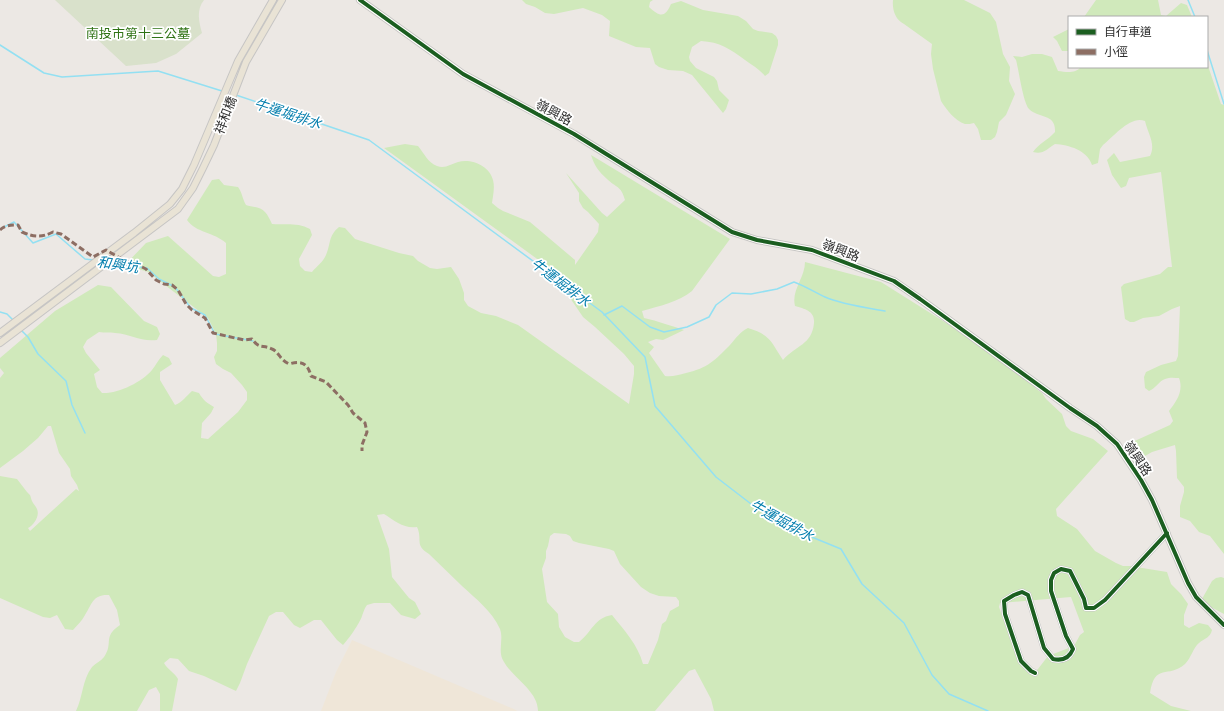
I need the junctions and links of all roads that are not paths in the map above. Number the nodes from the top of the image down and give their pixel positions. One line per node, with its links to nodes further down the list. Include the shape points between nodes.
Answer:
1 (273, 0): 4 (main road, 祥和橋, via 238,61 182,189 170,204)
2 (282, 0): 5 (main road, 祥和橋, via 246,62 214,145 193,188 178,209)
3 (360, 0): 6 (main road, 嶺興路, via 470,78 574,134 732,232 757,240 812,250 894,281 920,298 1097,426 1117,444 1152,500)
4 (0, 333)
5 (0, 343)
6 (1167, 533): 7 (main road, 嶺興路, via 1196,597); 8 (street, via 1094,608 1086,608 1070,571 1061,569 1054,573 1051,591 1073,649 1070,655 1061,660 1052,659 1044,648 1028,595 1022,592 1004,601 1005,614 1021,661)
7 (1224, 625)
8 (1036, 673)

